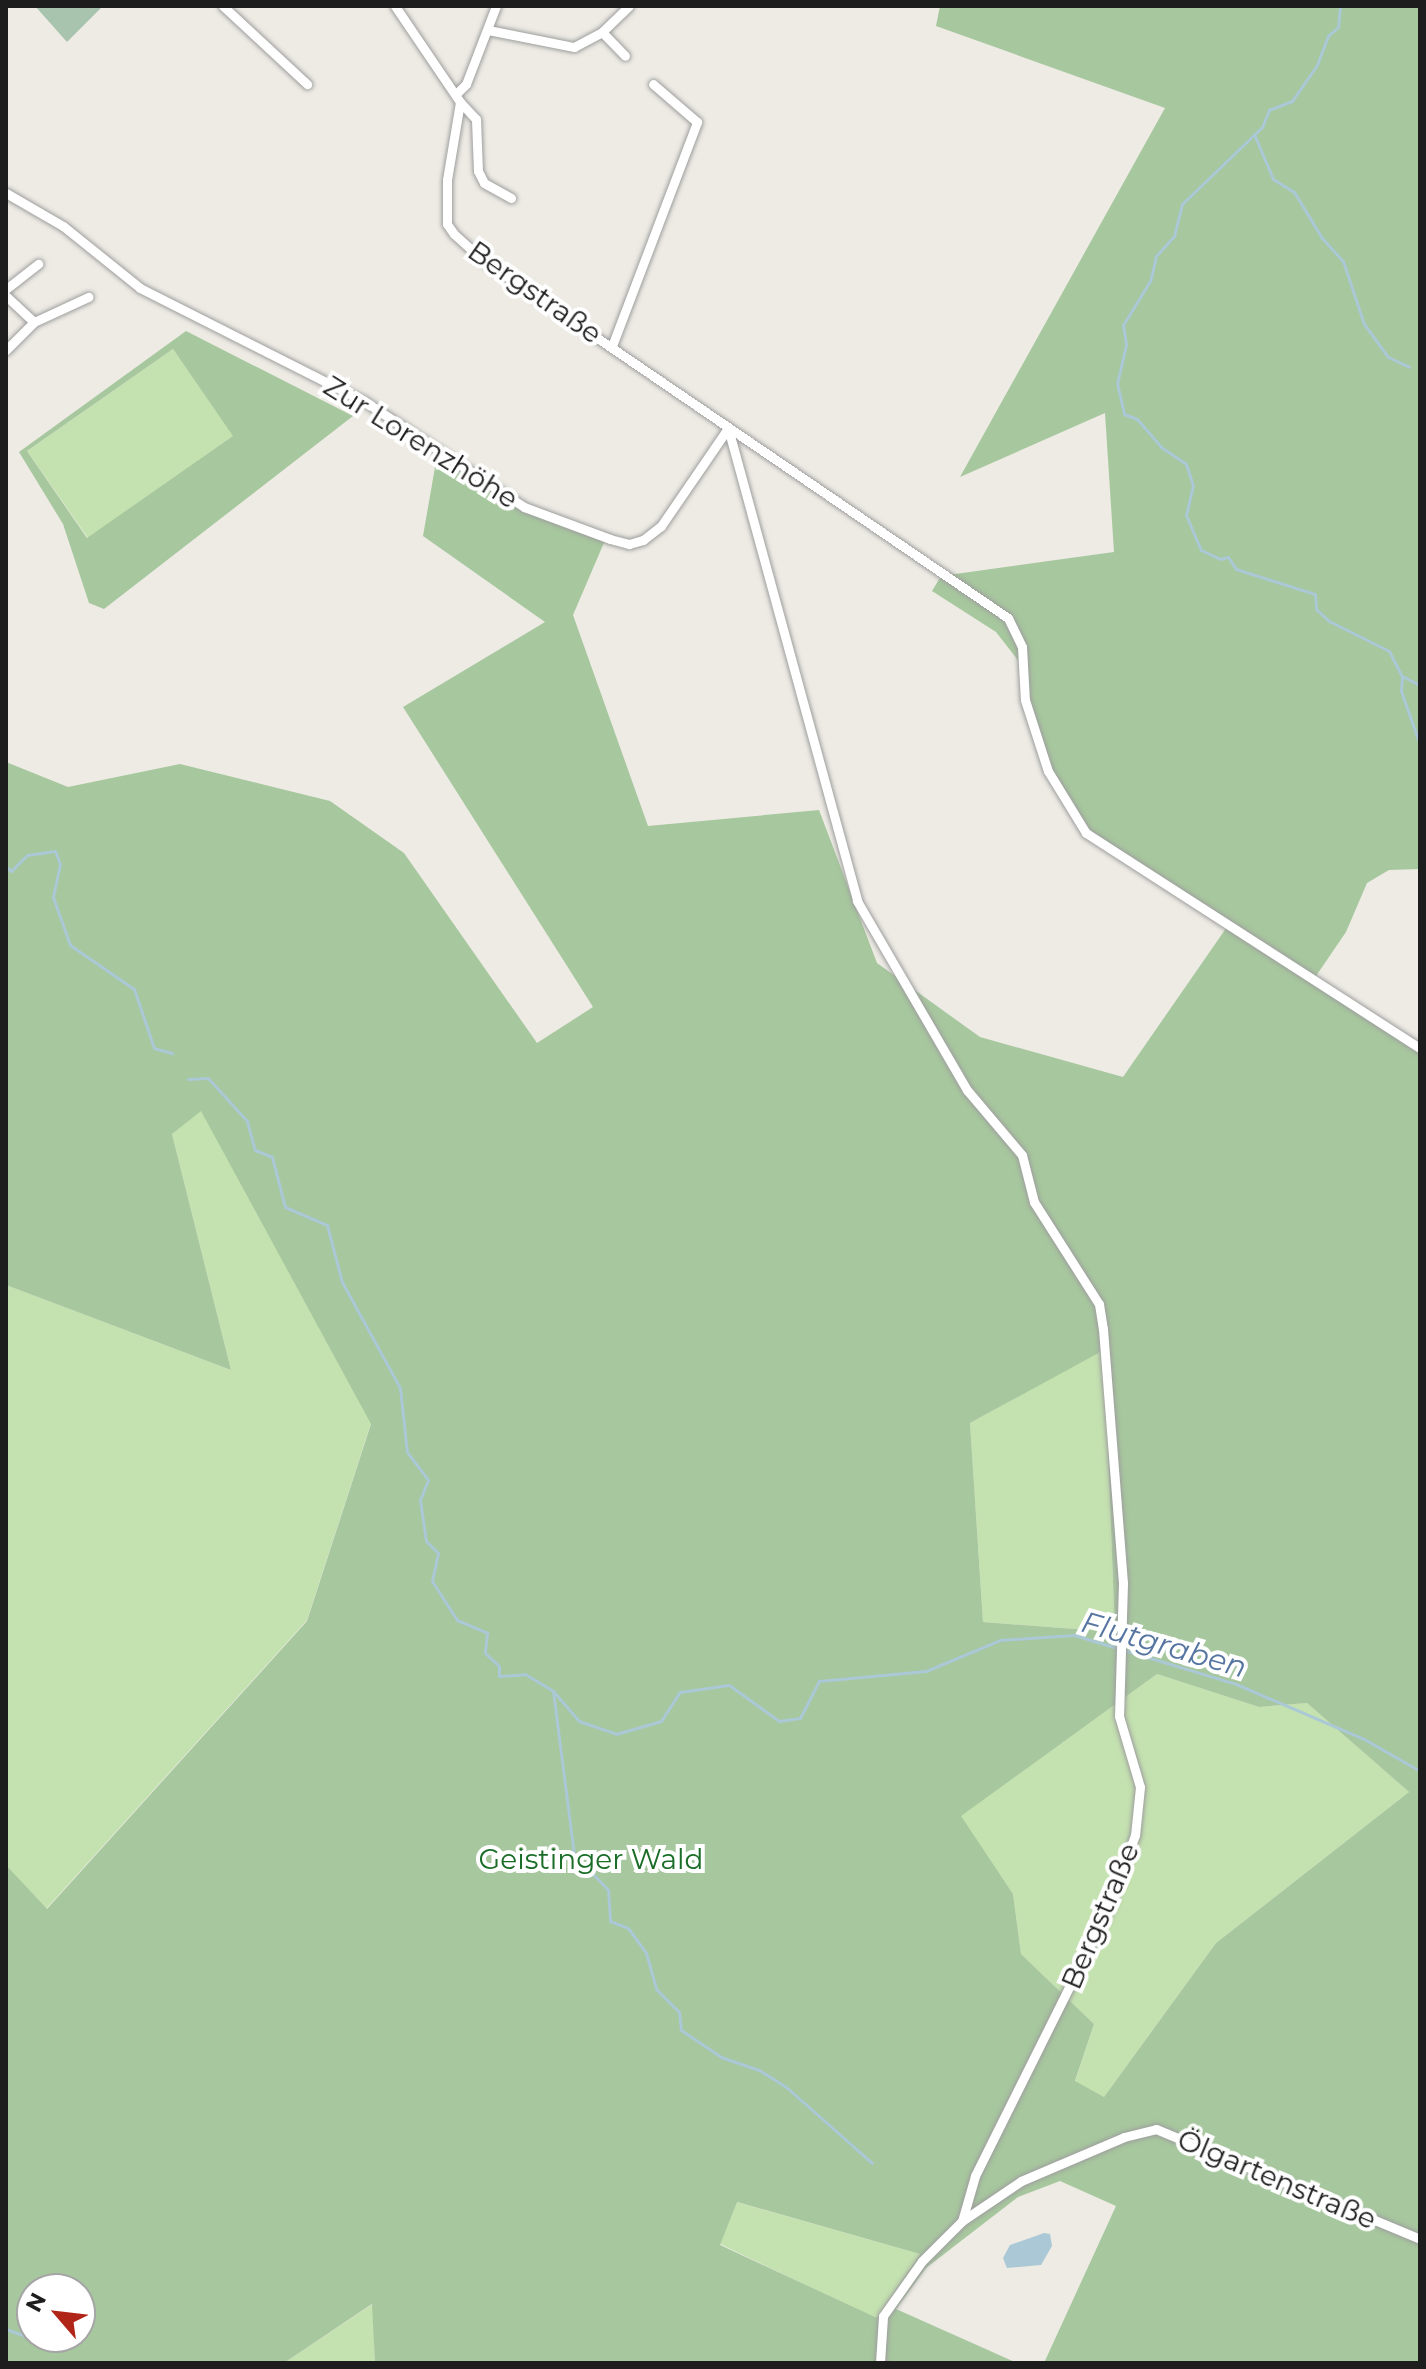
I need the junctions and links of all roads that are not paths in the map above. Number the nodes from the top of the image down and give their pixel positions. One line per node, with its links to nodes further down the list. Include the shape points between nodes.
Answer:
1 (223, 6): 8 (street)
2 (395, 6): 10 (street)
3 (496, 6): 5 (street)
4 (629, 6): 6 (street)
5 (488, 30): 6 (street, via 574,47); 10 (street)
6 (602, 32): 7 (street)
7 (625, 56)
8 (307, 84)
9 (653, 84): 18 (street, via 697,122)
10 (458, 97): 12 (street, via 476,119 478,171 492,189); 18 (street, Bergstraße, via 447,224 483,260)
11 (6, 193): 20 (street, Zur Lorenzhöhe, via 63,226 140,288 364,401 524,507 610,539 643,540 661,526)
12 (511, 198)
13 (38, 264): 14 (street)
14 (6, 289)
15 (6, 296): 17 (street)
16 (88, 297): 17 (street)
17 (34, 322): 19 (street)
18 (612, 346): 20 (street, Bergstraße)
19 (6, 350)
20 (728, 428): 21 (street, Bergstraße, via 1008,618 1022,647 1025,700 1048,771 1086,833); 22 (street, Bergstraße, via 857,901 967,1090 1022,1155 1034,1202 1099,1304 1123,1640 1119,1716 1140,1787 1135,1835 1109,1907 975,2176)
21 (1420, 1048)
22 (962, 2221): 23 (street, Ölgartenstraße, via 1021,2181 1124,2137 1156,2129); 24 (street, Ölgartenstraße, via 922,2261 883,2316)
23 (1420, 2239)
24 (880, 2363)

